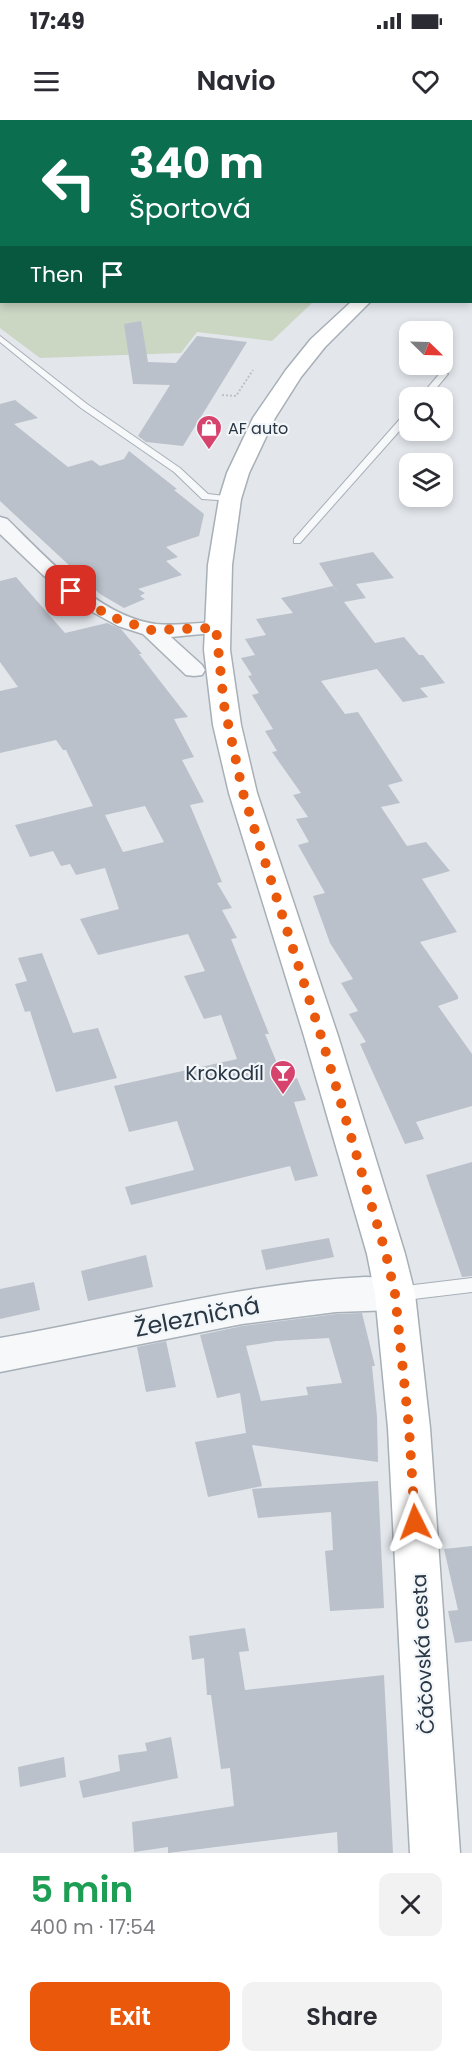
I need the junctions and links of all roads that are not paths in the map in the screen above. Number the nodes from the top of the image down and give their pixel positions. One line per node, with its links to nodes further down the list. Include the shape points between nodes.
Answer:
1 (361, 303): 6 (main road, Čáčovská cesta, via 318,343 274,402 247,453)
2 (0, 338): 6 (lane, via 84,406 177,470 205,497)
3 (443, 375): 4 (lane)
4 (433, 387)
5 (399, 425): 8 (lane)
6 (230, 499): 9 (main road, Čáčovská cesta)
7 (0, 523): 10 (street, via 71,591 109,616)
8 (297, 541)
9 (216, 628): 10 (street); 13 (main road, Čáčovská cesta, via 224,705 243,793 321,1036)
10 (150, 630): 11 (street)
11 (194, 670)
12 (472, 1285): 13 (lane)
13 (395, 1294): 14 (street, Železničná, via 323,1296 218,1310); 15 (main road, Čáčovská cesta, via 409,1428)
14 (0, 1355)
15 (435, 1853)

